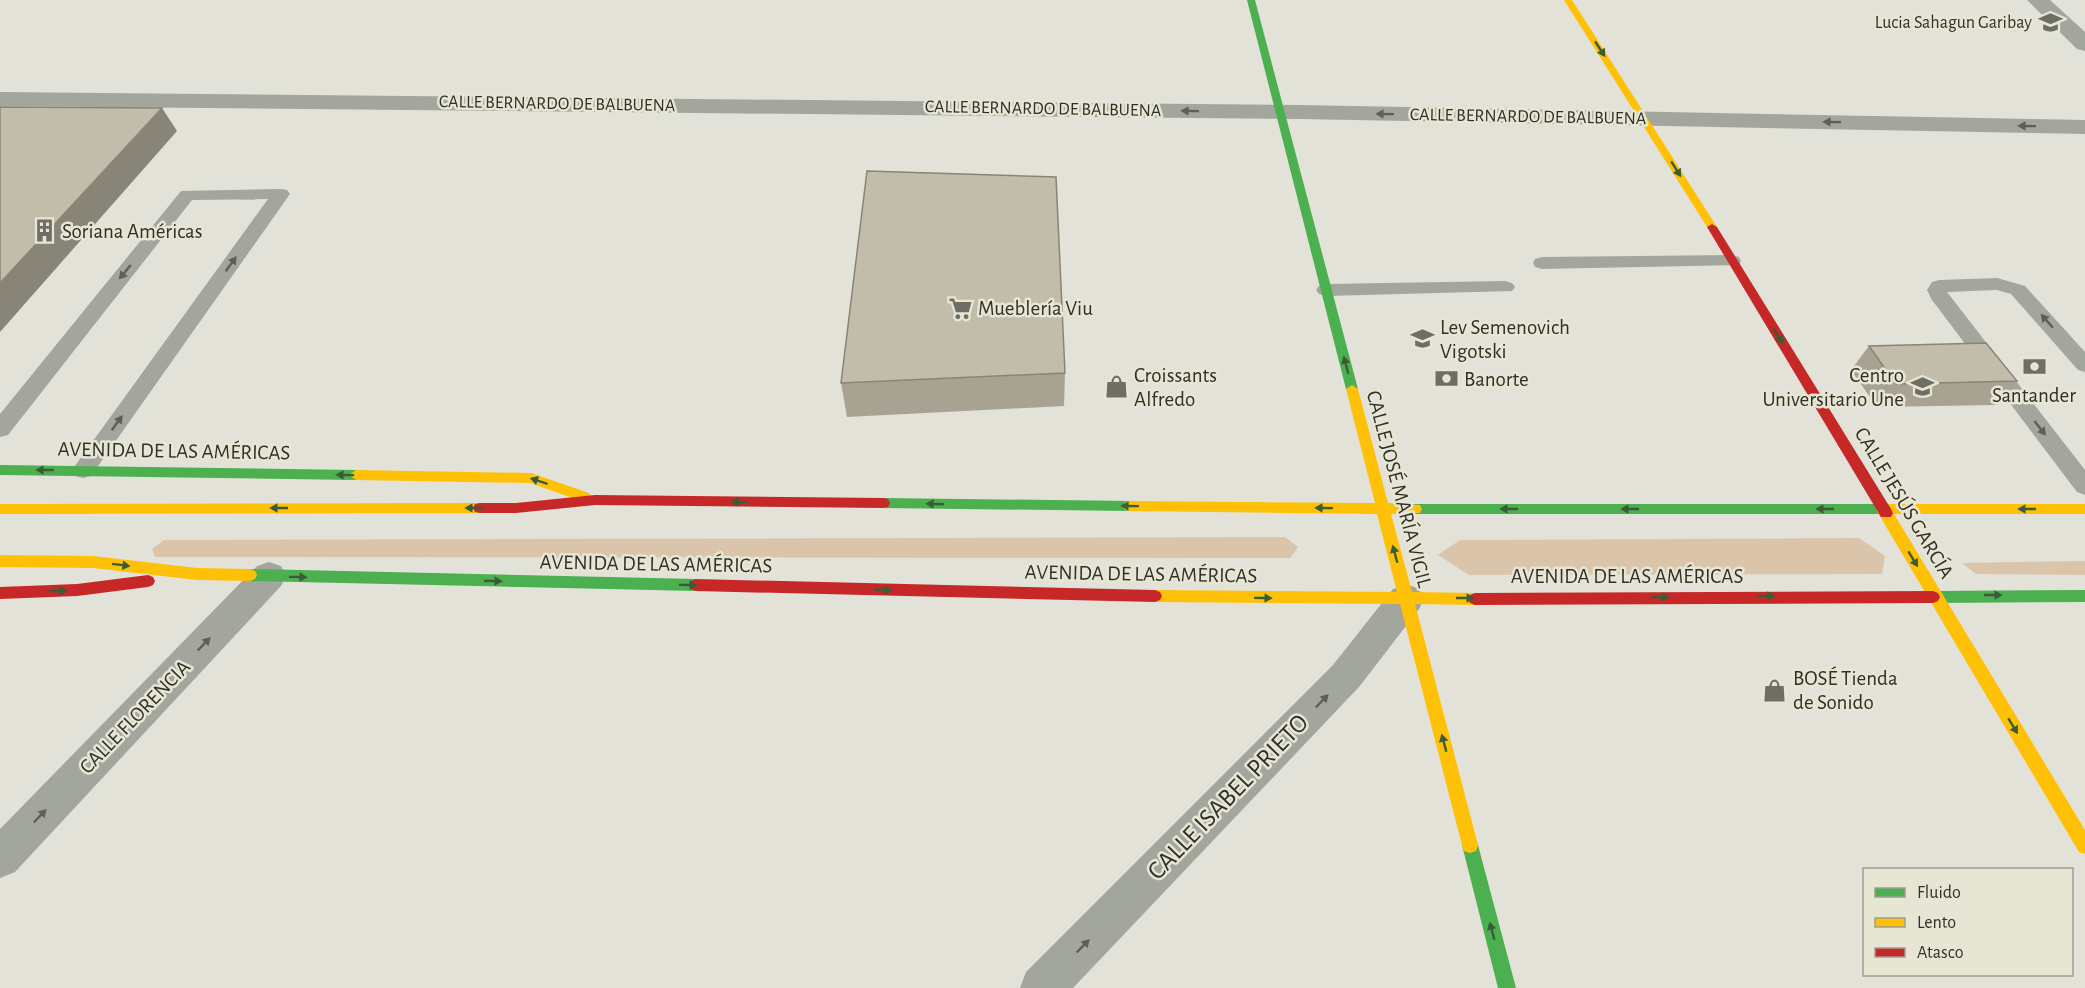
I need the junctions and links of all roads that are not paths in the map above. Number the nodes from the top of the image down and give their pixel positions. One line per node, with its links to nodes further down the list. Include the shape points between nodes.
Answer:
1 (1251, 0): 6 (main road, CALLE JOSÉ MARÍA VIGIL)
2 (1568, 0): 7 (main road, CALLE JESÚS GARCÍA, one-way to 7)
3 (2038, 0): 4 (street)
4 (2085, 44)
5 (0, 99): 6 (street, CALLE BERNARDO DE BALBUENA, one-way to 5)
6 (1280, 112): 7 (street, CALLE BERNARDO DE BALBUENA, one-way to 6); 12 (main road, CALLE JOSÉ MARÍA VIGIL)
7 (1645, 119): 8 (street, CALLE BERNARDO DE BALBUENA, one-way to 7); 9 (main road, CALLE JESÚS GARCÍA, one-way to 9)
8 (2085, 127)
9 (1732, 261): 10 (lane); 21 (main road, CALLE JESÚS GARCÍA, one-way to 21)
10 (1542, 263)
11 (1505, 287): 12 (lane)
12 (1326, 290): 20 (main road, CALLE JOSÉ MARÍA VIGIL, one-way to 12)
13 (2085, 365): 17 (lane, one-way to 17, via 2018,290 1997,284 1939,286 1938,296)
14 (0, 429): 16 (lane, one-way to 14, via 281,194 187,195)
15 (0, 470): 16 (main road, AVENIDA DE LAS AMÉRICAS, one-way to 15)
16 (83, 470): 18 (main road, AVENIDA DE LAS AMÉRICAS, one-way to 16, via 531,478)
17 (2085, 486)
18 (595, 500): 19 (main road, AVENIDA DE LAS AMÉRICAS, one-way to 19, via 516,508); 20 (main road, AVENIDA DE LAS AMÉRICAS, one-way to 18)
19 (0, 509)
20 (1383, 509): 21 (main road, AVENIDA DE LAS AMÉRICAS, one-way to 20); 29 (main road, CALLE JOSÉ MARÍA VIGIL, one-way to 20)
21 (1883, 509): 22 (main road, AVENIDA DE LAS AMÉRICAS, one-way to 21); 27 (main road, CALLE JESÚS GARCÍA, one-way to 27)
22 (2085, 509)
23 (0, 561): 24 (main road, AVENIDA DE LAS AMÉRICAS, one-way to 24, via 93,562)
24 (197, 574): 25 (main road, AVENIDA DE LAS AMÉRICAS); 26 (main road, AVENIDA DE LAS AMÉRICAS, one-way to 24, via 77,590)
25 (269, 576): 29 (main road, AVENIDA DE LAS AMÉRICAS, one-way to 29); 31 (street, CALLE FLORENCIA, one-way to 25)
26 (0, 593)
27 (1935, 595): 28 (main road, AVENIDA DE LAS AMÉRICAS, one-way to 28); 29 (main road, AVENIDA DE LAS AMÉRICAS, one-way to 27); 30 (main road, CALLE JESÚS GARCÍA, one-way to 30)
28 (2085, 596)
29 (1407, 599): 32 (street, CALLE ISABEL PRIETO, one-way to 29, via 1346,676); 33 (main road, CALLE JOSÉ MARÍA VIGIL, one-way to 29)
30 (2085, 846)
31 (0, 858)
32 (1042, 988)
33 (1507, 988)

